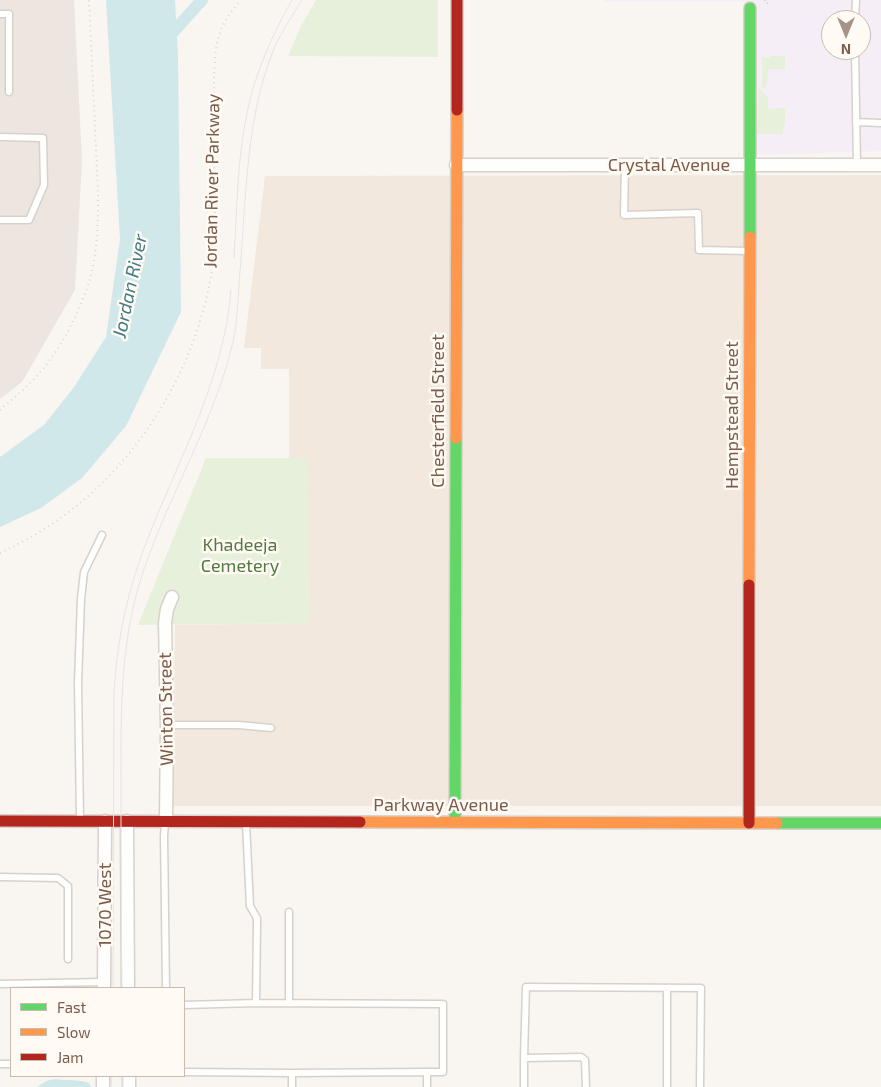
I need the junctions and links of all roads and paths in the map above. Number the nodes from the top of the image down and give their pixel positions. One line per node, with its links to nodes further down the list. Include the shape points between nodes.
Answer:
1 (88, 0): 20 (path, via 98,191 98,219 90,278 74,317 49,362)
2 (240, 0): 22 (path, Jordan River Parkway, via 228,16 216,49 214,254 209,284 188,354 162,408 104,481 62,518)
3 (457, 0): 13 (street, Chesterfield Street)
4 (764, 0): 5 (path)
5 (770, 3)
6 (750, 8): 15 (street, Hempstead Street)
7 (0, 14): 9 (lane, via 9,14)
8 (855, 60): 10 (lane)
9 (9, 92)
10 (856, 122): 11 (lane); 16 (lane)
11 (881, 123)
12 (0, 137): 18 (lane, via 43,138 44,185 28,220)
13 (456, 165): 14 (street, Crystal Avenue); 32 (street, Chesterfield Street)
14 (624, 165): 15 (street, Crystal Avenue); 19 (lane, via 624,215 698,213 699,250)
15 (750, 165): 16 (street, Crystal Avenue); 19 (street, Hempstead Street)
16 (857, 165): 17 (street, Crystal Avenue)
17 (881, 165)
18 (0, 220)
19 (750, 251): 33 (street, Hempstead Street)
20 (0, 410)
21 (102, 535): 27 (lane, via 84,572 81,599 78,683)
22 (0, 553)
23 (172, 598): 24 (street, Winton Street, via 165,623)
24 (167, 725): 25 (lane); 30 (street, Winton Street)
25 (271, 728)
26 (0, 821): 27 (street, Parkway Avenue)
27 (80, 821): 28 (street, Parkway Avenue)
28 (105, 821): 29 (street, Parkway Avenue); 39 (street, 1070 West)
29 (127, 821): 30 (street, Parkway Avenue); 40 (street, 1070 West)
30 (166, 821): 31 (street, Parkway Avenue); 41 (lane)
31 (246, 822): 32 (street, Parkway Avenue); 43 (lane, via 250,906 257,918)
32 (455, 822): 33 (street, Parkway Avenue)
33 (748, 823): 34 (street, Parkway Avenue)
34 (881, 823)
35 (0, 878): 37 (lane, via 58,878 68,886)
36 (289, 912): 44 (lane)
37 (68, 959)
38 (0, 984): 39 (lane)
39 (104, 985)
40 (128, 987)
41 (166, 987)
42 (667, 988): 46 (lane, via 526,987); 54 (lane); 55 (lane, via 701,988)
43 (256, 1003): 44 (lane); 45 (lane)
44 (288, 1003): 48 (lane, via 443,1004 443,1072)
45 (185, 1006)
46 (524, 1058): 52 (lane); 53 (lane, via 581,1057 585,1060)
47 (185, 1072): 49 (lane)
48 (427, 1072): 49 (lane); 51 (lane)
49 (292, 1073): 50 (lane)
50 (292, 1087)
51 (427, 1087)
52 (524, 1087)
53 (586, 1087)
54 (667, 1087)
55 (700, 1087)

